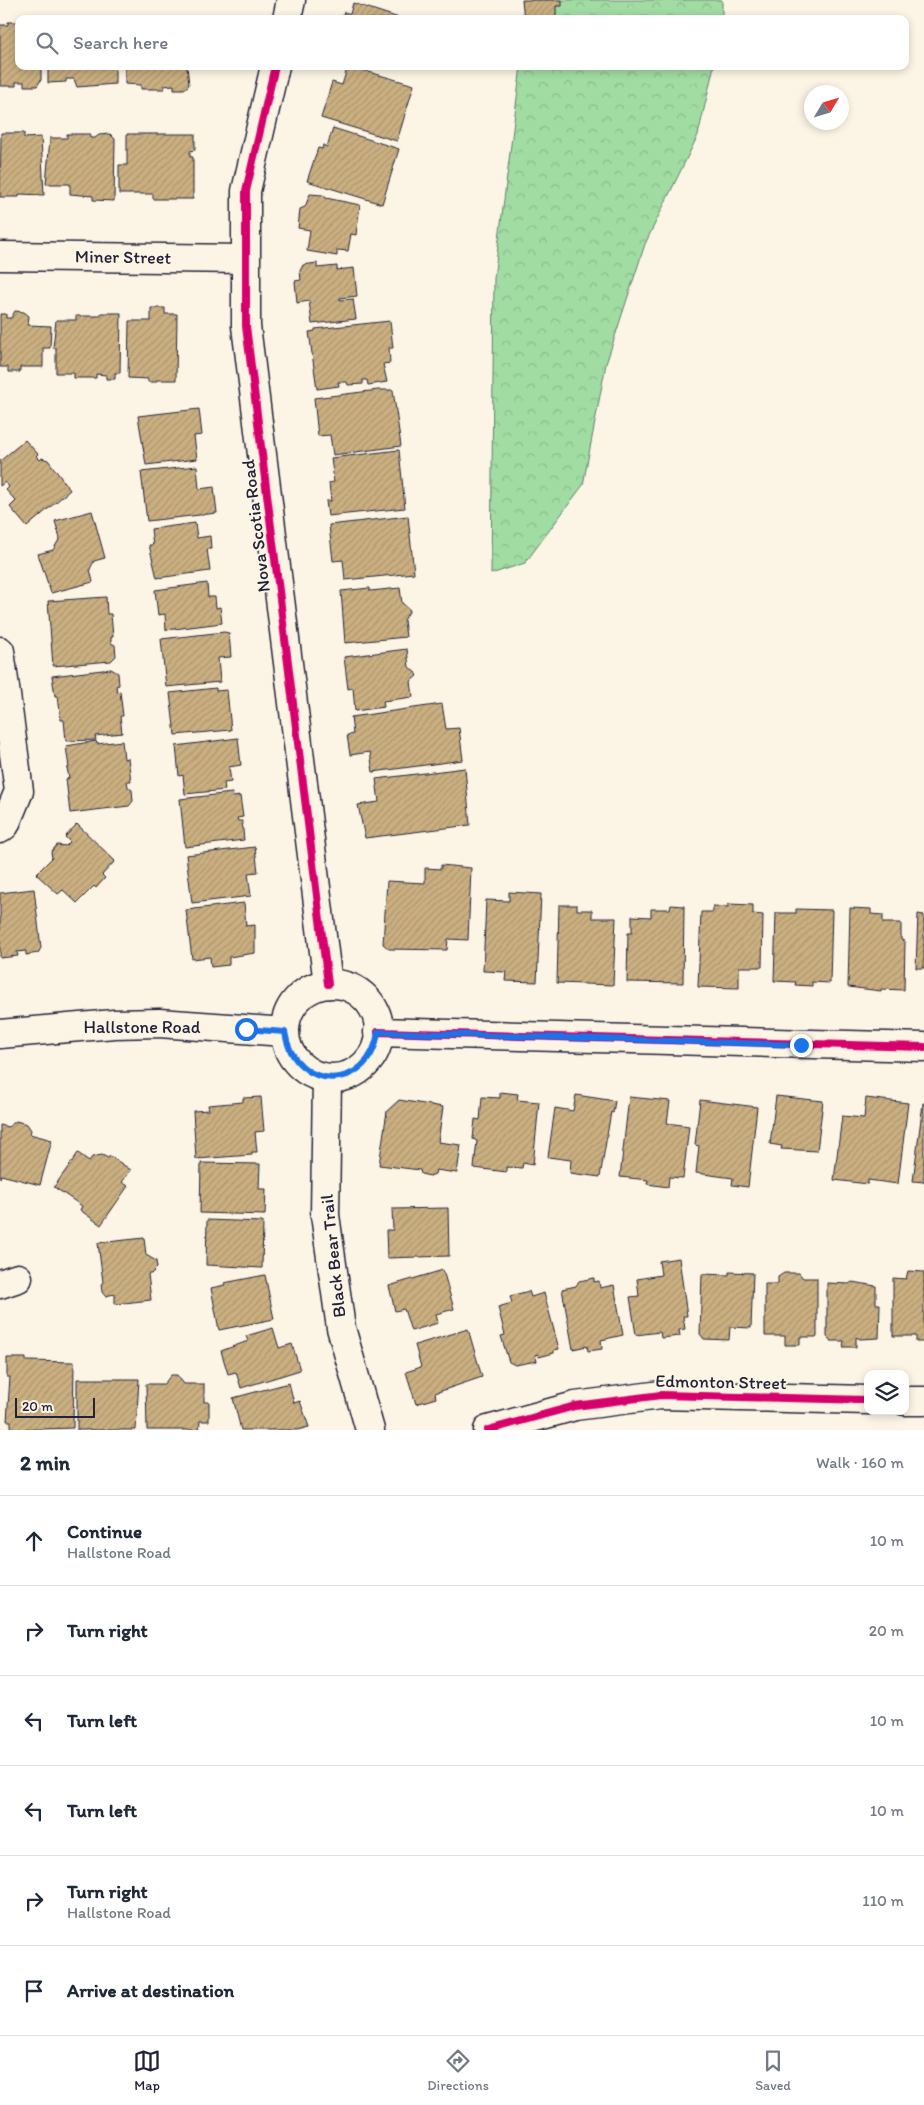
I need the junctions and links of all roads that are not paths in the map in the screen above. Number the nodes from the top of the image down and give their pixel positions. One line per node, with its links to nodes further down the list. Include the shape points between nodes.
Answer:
1 (291, 0): 2 (street)
2 (288, 15)
3 (275, 70): 5 (street, Nova Scotia Road, via 246,191)
4 (0, 256): 5 (street, Miner Street)
5 (245, 259): 8 (street, Nova Scotia Road, via 246,326)
6 (0, 651): 7 (street, via 19,791 5,825)
7 (0, 829)
8 (328, 984): 9 (street, via 314,987 296,1000 289,1010); 10 (street, via 348,987 367,1000 378,1021)
9 (285, 1032): 11 (street, Hallstone Road, via 159,1023); 13 (street, via 297,1063)
10 (378, 1032): 12 (street); 13 (street, via 373,1053 367,1062 349,1075)
11 (0, 1034)
12 (924, 1047)
13 (327, 1078): 17 (street, Black Bear Trail, via 325,1215 341,1328)
14 (864, 1400): 18 (street, Edmonton Street, via 662,1395 575,1406)
15 (909, 1401): 16 (street)
16 (924, 1401)
17 (370, 1430)
18 (488, 1430)

